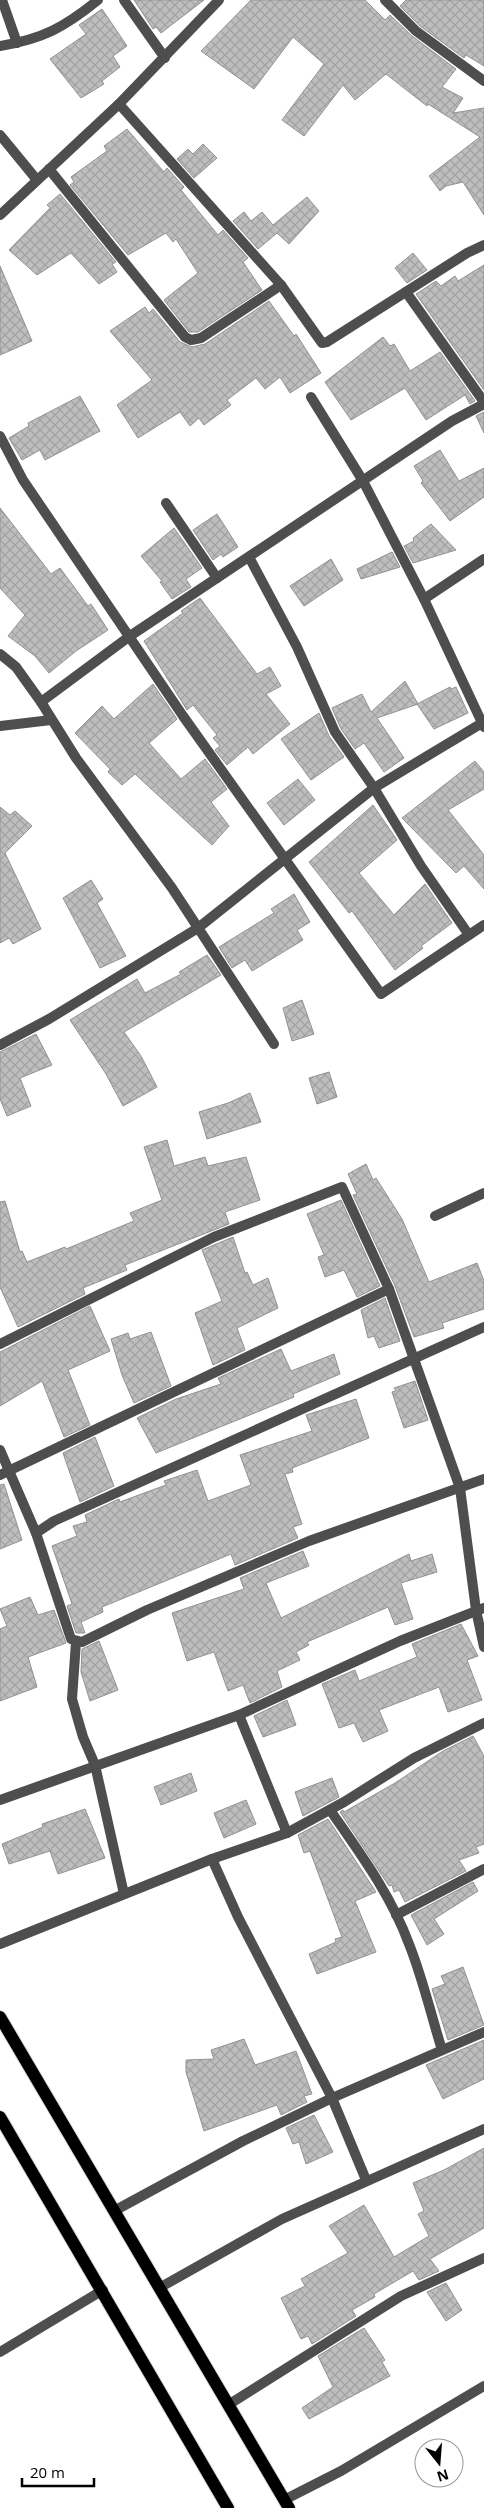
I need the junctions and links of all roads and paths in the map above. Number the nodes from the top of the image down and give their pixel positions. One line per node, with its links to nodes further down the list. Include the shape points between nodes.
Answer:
1 (2, 0): 6 (street)
2 (98, 0): 6 (street, via 50,34)
3 (124, 0): 8 (street)
4 (219, 0): 8 (street)
5 (385, 0): 9 (street, via 416,31)
6 (17, 43): 7 (street)
7 (0, 46)
8 (165, 58): 10 (street)
9 (484, 81)
10 (120, 104): 12 (street); 16 (street)
11 (0, 135): 13 (street)
12 (49, 169): 13 (street); 16 (street, via 172,322 191,340 202,338)
13 (37, 180): 14 (street)
14 (0, 215)
15 (484, 245): 17 (street)
16 (280, 285): 17 (street, via 322,343)
17 (406, 292): 19 (street)
18 (311, 397): 21 (street)
19 (484, 403): 21 (street)
20 (0, 436): 27 (street, via 24,480)
21 (363, 481): 23 (street); 26 (street)
22 (166, 503): 25 (street)
23 (249, 557): 25 (street); 33 (street, via 297,647 335,732)
24 (484, 559): 26 (street)
25 (217, 578): 27 (street)
26 (424, 599): 31 (street)
27 (130, 636): 29 (street); 34 (street)
28 (0, 654): 29 (street, via 16,667)
29 (41, 702): 30 (street)
30 (50, 720): 32 (street); 36 (street)
31 (483, 725): 33 (street)
32 (0, 726)
33 (374, 788): 34 (street); 37 (street)
34 (285, 859): 36 (street); 37 (street, via 381,994)
35 (484, 926): 37 (street)
36 (198, 928): 38 (street); 39 (street, via 49,1019)
37 (468, 935)
38 (274, 1044)
39 (0, 1045)
40 (484, 1193): 41 (street)
41 (435, 1216)
42 (390, 1289): 44 (street, via 342,1187 214,1237); 45 (street); 47 (street)
43 (484, 1327): 45 (street)
44 (0, 1344)
45 (415, 1358): 49 (street); 50 (street, via 54,1520)
46 (0, 1450): 47 (street)
47 (4, 1472): 50 (street)
48 (484, 1479): 49 (street)
49 (460, 1488): 51 (street); 52 (street, via 309,1541)
50 (36, 1533): 52 (street, via 60,1610 71,1639)
51 (480, 1609): 53 (street); 54 (street, via 400,1641)
52 (76, 1642): 56 (street, via 72,1698)
53 (484, 1647)
54 (239, 1715): 56 (street); 59 (street)
55 (484, 1723): 58 (street, via 414,1758)
56 (94, 1765): 57 (street); 62 (street)
57 (0, 1800)
58 (330, 1810): 59 (street); 63 (street, via 376,1878)
59 (286, 1833): 60 (street)
60 (212, 1859): 62 (street); 68 (street, via 238,1917)
61 (484, 1869): 63 (street)
62 (124, 1894): 64 (street)
63 (396, 1915): 67 (street, via 410,1945)
64 (0, 1944)
65 (0, 2017): 72 (main road)
66 (484, 2032): 67 (street)
67 (442, 2050): 68 (street)
68 (332, 2098): 71 (street); 72 (street, via 242,2141)
69 (0, 2117): 75 (main road)
70 (484, 2129): 71 (street)
71 (366, 2180): 74 (street, via 282,2219)
72 (114, 2211): 74 (main road)
73 (484, 2258): 78 (street, via 401,2296)
74 (159, 2288): 78 (main road)
75 (103, 2290): 76 (street); 80 (main road)
76 (0, 2352)
77 (484, 2386): 79 (street)
78 (228, 2405): 79 (main road)
79 (286, 2504)
80 (228, 2508)

